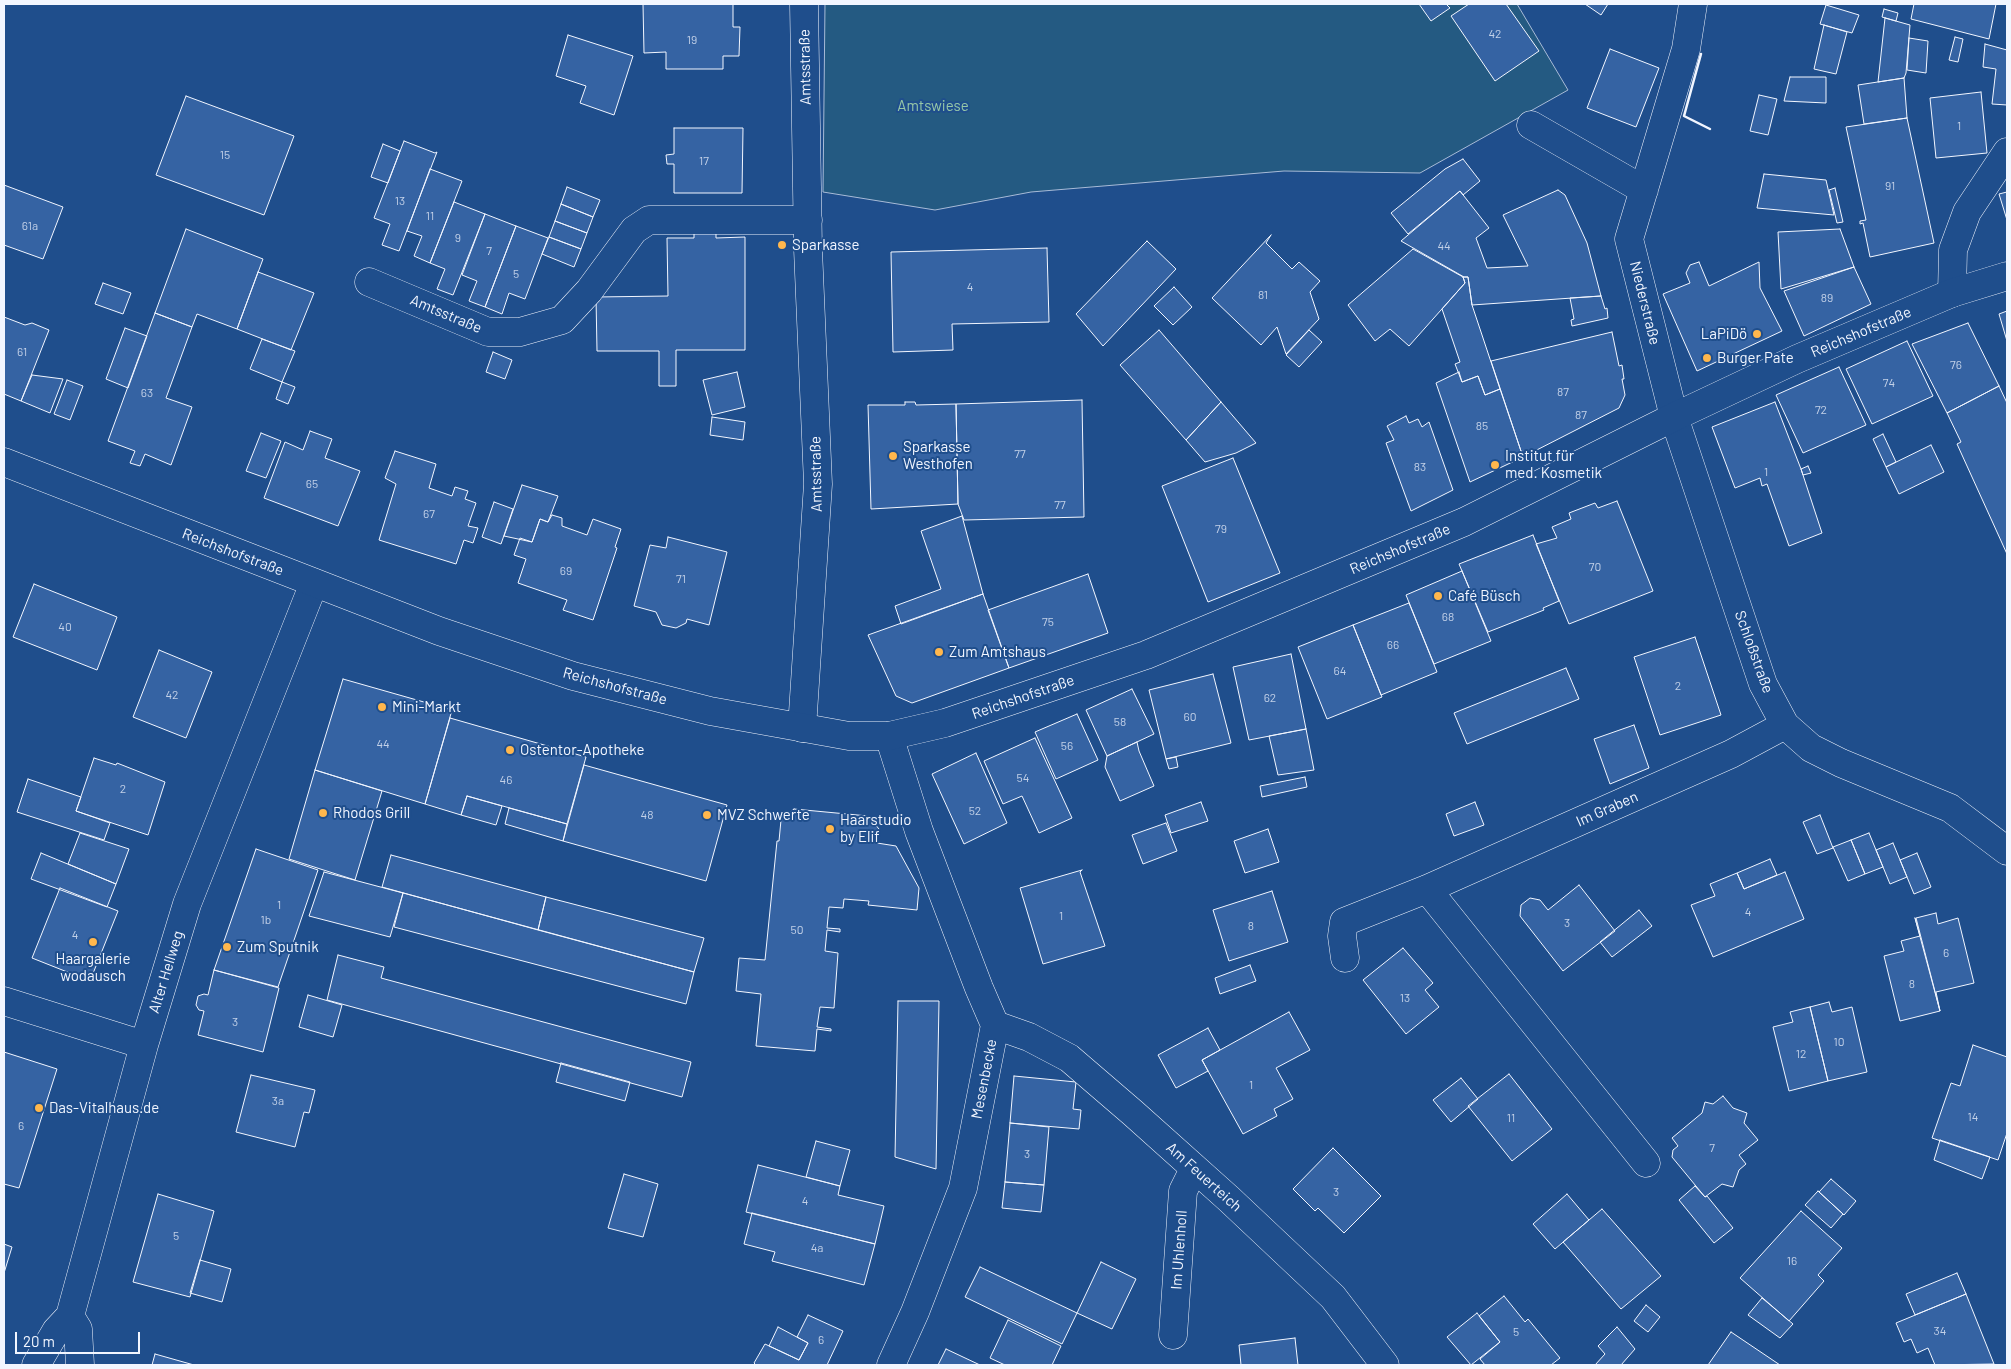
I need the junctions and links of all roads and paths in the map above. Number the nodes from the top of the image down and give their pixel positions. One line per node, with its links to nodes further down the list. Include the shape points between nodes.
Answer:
1 (804, 4): 6 (street, Amtsstraße)
2 (1693, 4): 5 (street, Niederstraße, via 1686,49)
3 (1531, 125): 5 (street)
4 (2007, 152): 9 (street, via 1968,212 1953,250)
5 (1644, 190): 10 (street, Niederstraße, via 1629,239)
6 (808, 220): 8 (street, Amtsstraße, via 649,220 634,230 589,291 562,320 520,332 488,332); 14 (street, Amtsstraße, via 818,484)
7 (2007, 276): 9 (street, Reichshofstraße)
8 (369, 282)
9 (1952, 293): 10 (street, Reichshofstraße, via 1798,359)
10 (1674, 418): 13 (street, Schloßstraße, via 1763,684); 15 (street, Reichshofstraße, via 1464,522 1146,655 945,723)
11 (4, 462): 12 (street, Reichshofstraße)
12 (314, 583): 14 (street, Reichshofstraße, via 573,676 710,711); 21 (street, Alter Hellweg, via 188,904)
13 (1785, 725): 16 (street, Schloßstraße, via 1811,748 1842,764 1950,808); 17 (street, Im Graben, via 1731,754)
14 (802, 728): 15 (street, Reichshofstraße, via 849,736)
15 (888, 736): 20 (street, Mesenbecke, via 923,840)
16 (2007, 851)
17 (1427, 888): 18 (street, Im Graben, via 1344,922); 22 (street)
18 (1345, 958)
19 (4, 1001): 21 (street)
20 (995, 1025): 23 (street, Am Feuerteich, via 1029,1037 1069,1058); 28 (street, Mesenbecke, via 962,1188 915,1312)
21 (144, 1045): 24 (street, Alter Hellweg)
22 (1646, 1163)
23 (1194, 1168): 25 (street, Im Uhlenholl, via 1183,1191); 29 (street, Am Feuerteich, via 1332,1297)
24 (70, 1316): 26 (street, Alter Hellweg, via 56,1331); 27 (street, via 78,1329)
25 (1173, 1335)
26 (36, 1365)
27 (80, 1365)
28 (890, 1365)
29 (1385, 1365)

